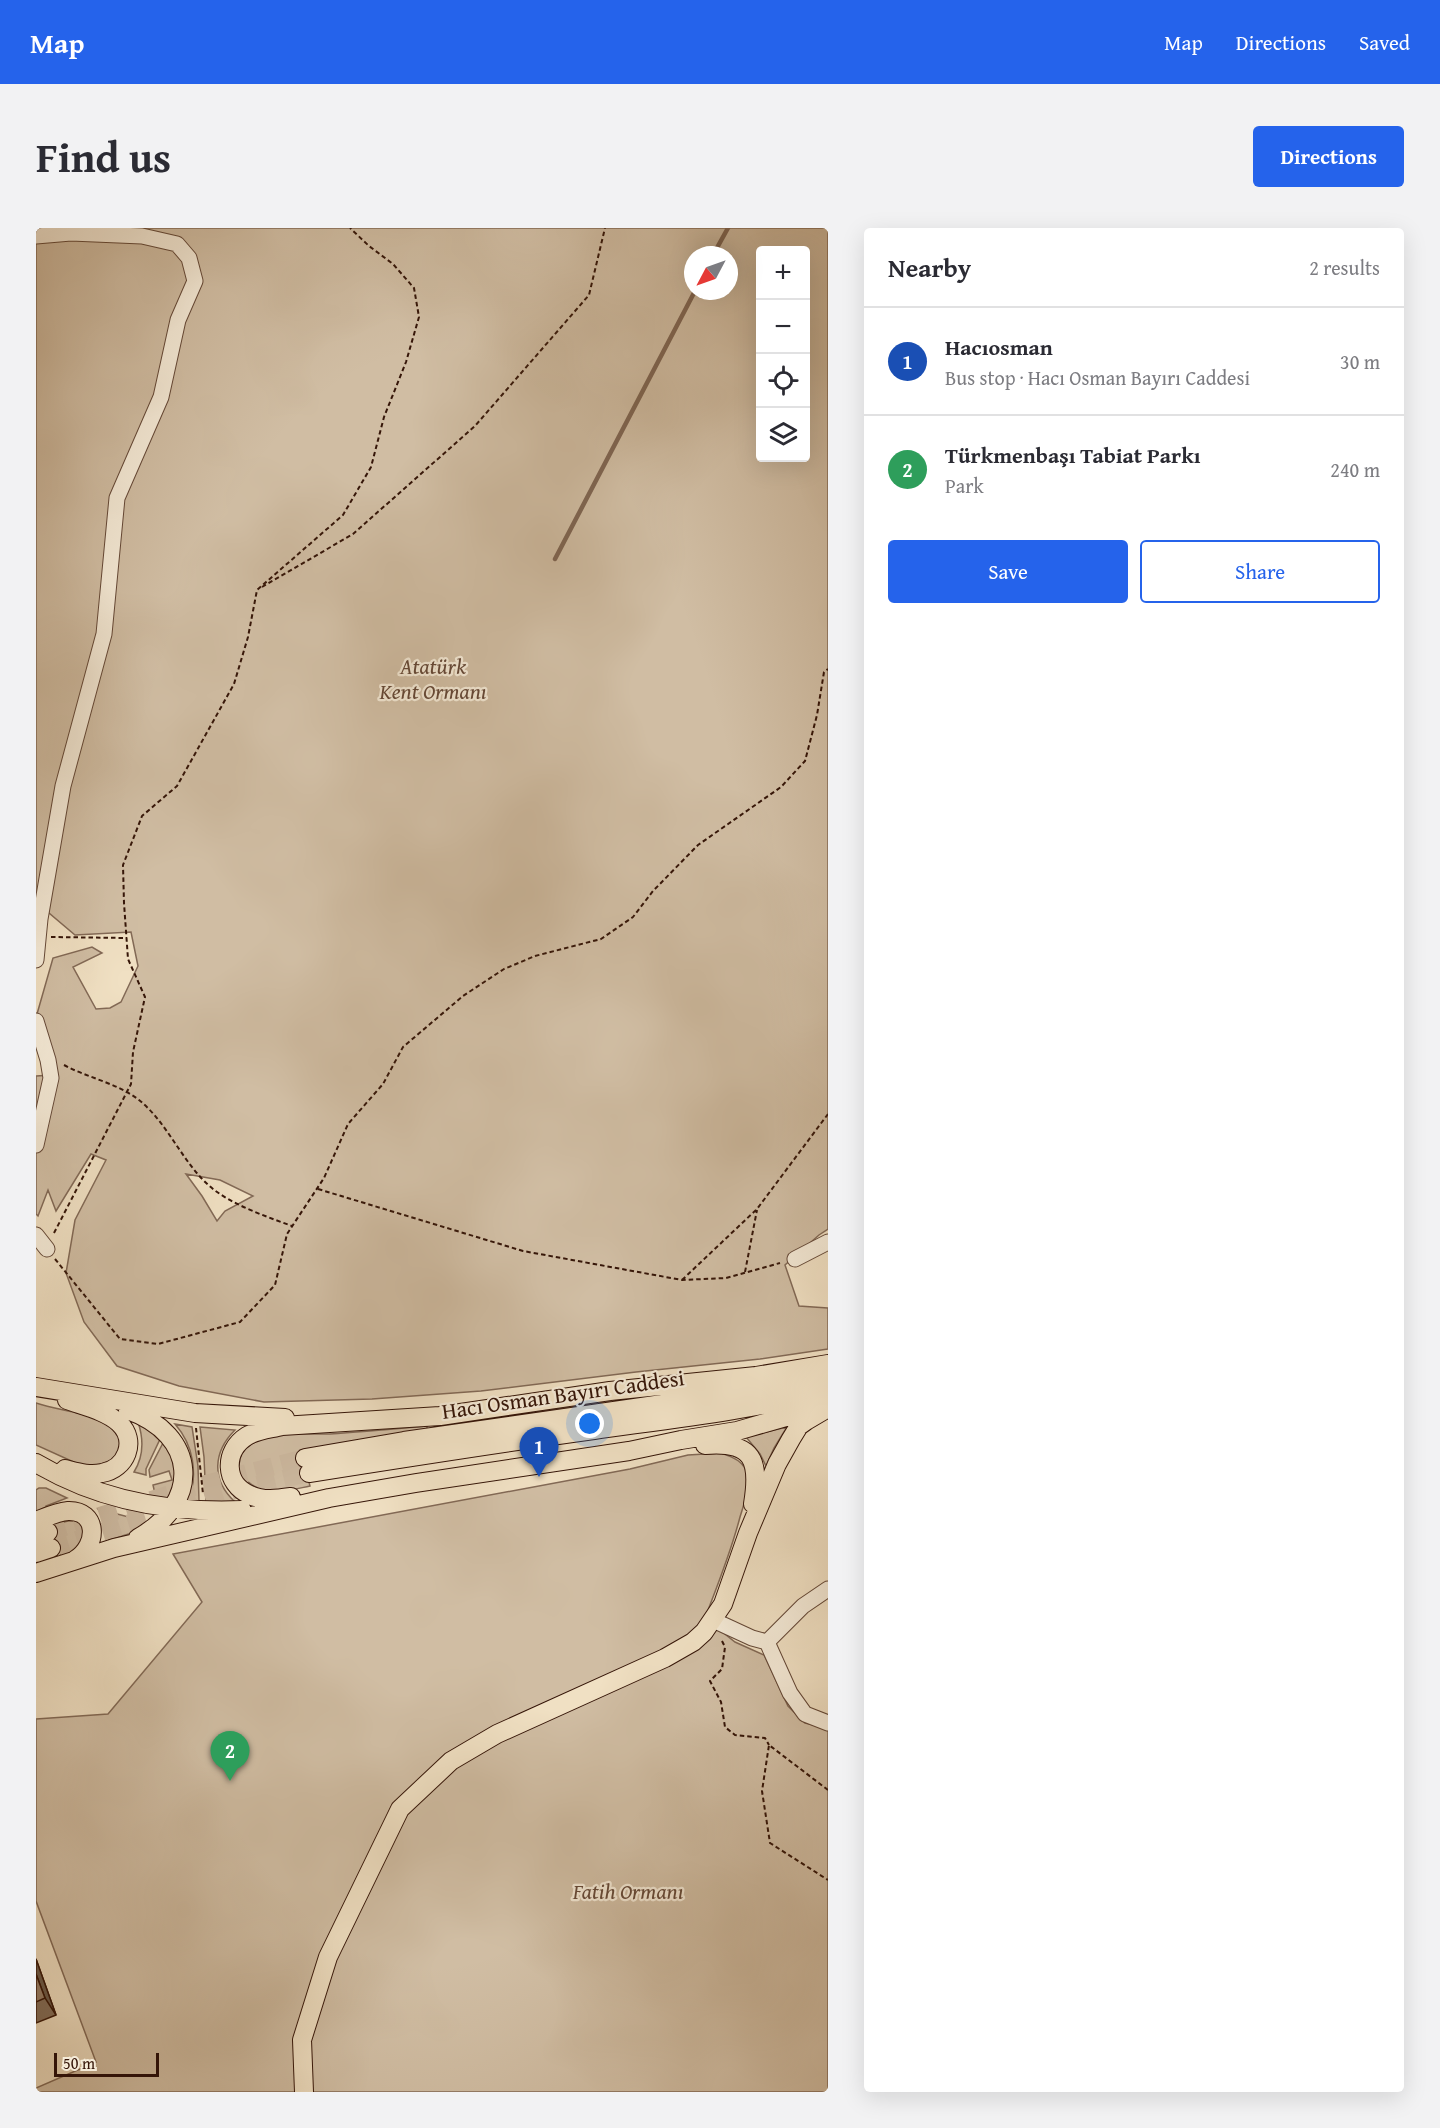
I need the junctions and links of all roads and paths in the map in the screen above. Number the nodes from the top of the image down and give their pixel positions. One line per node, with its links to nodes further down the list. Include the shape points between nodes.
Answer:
1 (350, 228): 4 (path, via 393,264 414,288 420,317 370,467 342,515)
2 (606, 228): 4 (path, via 589,295 476,426 353,534)
3 (36, 236): 6 (street, via 142,236 177,244 189,258 195,281 178,320 161,397 117,498 104,634 63,786)
4 (257, 590): 7 (path, via 234,684 177,786 142,816 123,865)
5 (828, 669): 13 (path, via 824,672 805,761 781,787 698,845 633,917 601,939 535,956 504,969 464,996 403,1047 383,1084 348,1124)
6 (38, 937): 7 (path); 8 (street)
7 (127, 938): 18 (path, via 128,959 145,997 133,1052 131,1084)
8 (36, 960)
9 (36, 1021): 12 (street, via 51,1078)
10 (64, 1065): 15 (path, bridge, via 123,1089 140,1101 212,1188 261,1215)
11 (828, 1114): 14 (path)
12 (36, 1145)
13 (318, 1189): 15 (path); 21 (path, via 523,1251)
14 (757, 1209): 20 (path); 21 (path)
15 (292, 1226): 18 (path, via 275,1285 240,1322 158,1344 120,1338)
16 (36, 1235): 18 (street)
17 (828, 1242): 19 (street)
18 (47, 1249)
19 (795, 1259): 20 (path)
20 (745, 1272): 21 (path, via 726,1278)
21 (682, 1280)
22 (828, 1364): 29 (main road, via 440,1416)
23 (828, 1376): 25 (main road, Hacı Osman Bayırı Caddesi, via 788,1386 404,1440 307,1466 417,1456 650,1423)
24 (36, 1388): 26 (main road); 31 (main road, via 119,1423 129,1440 123,1460 105,1473)
25 (828, 1391)
26 (88, 1396): 28 (main road); 33 (main road, via 149,1418 170,1437 178,1449 183,1471)
27 (828, 1407): 30 (main road, via 737,1431); 36 (main road, via 806,1420 790,1439)
28 (195, 1413): 29 (main road); 35 (path)
29 (338, 1422): 32 (main road, via 258,1431 237,1443 229,1461 234,1482 250,1495 274,1500 299,1496)
30 (629, 1451): 32 (main road); 36 (main road, via 723,1444 741,1449 754,1462 756,1472)
31 (39, 1465): 33 (main road, via 112,1497)
32 (328, 1498): 34 (main road)
33 (173, 1508): 35 (main road); 38 (main road, via 152,1529)
34 (282, 1509): 35 (main road); 38 (main road)
35 (202, 1510)
36 (748, 1533): 42 (main road, via 723,1604)
37 (41, 1538): 39 (main road, via 67,1511 85,1517 93,1535 87,1551)
38 (114, 1548): 39 (main road)
39 (74, 1561): 40 (main road)
40 (36, 1573)
41 (828, 1588): 43 (street, via 803,1606)
42 (713, 1620): 43 (street); 45 (path, via 725,1647 722,1669 710,1681 721,1702 725,1726 735,1735 765,1738); 48 (main road, via 693,1642 665,1658 496,1734 451,1761 400,1809 328,1957 302,2040)
43 (767, 1642): 44 (street, via 790,1693 805,1714)
44 (828, 1723)
45 (769, 1745): 46 (path); 47 (path, via 762,1791 770,1843)
46 (828, 1790)
47 (828, 1880)
48 (304, 2092)

